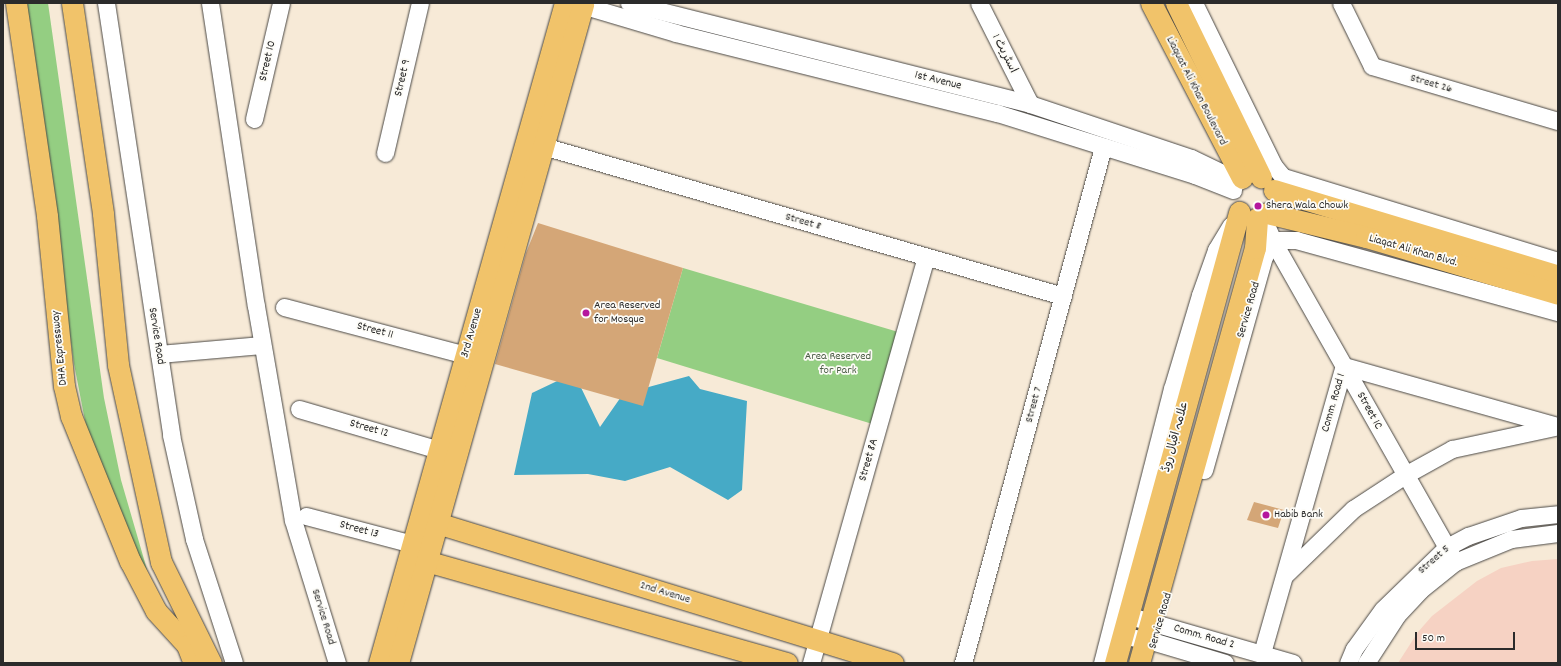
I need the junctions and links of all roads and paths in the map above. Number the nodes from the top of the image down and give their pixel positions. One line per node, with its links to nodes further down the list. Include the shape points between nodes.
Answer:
1 (16, 3): 50 (main road, DHA Expressway, via 47,216 64,386 71,416 130,561 156,611 187,645)
2 (72, 3): 51 (main road, via 104,214 119,373 161,562)
3 (106, 3): 31 (street, Service Road)
4 (210, 3): 30 (street, Service Road)
5 (281, 3): 15 (street, Street 10)
6 (420, 3): 19 (street, Street 9)
7 (629, 3): 14 (street, 1st Avenue)
8 (978, 3): 14 (street, اسٹریٹ 1)
9 (1151, 3): 20 (main road, Liaquat Ali Khan Boulevard)
10 (1176, 3): 20 (main road, Liaquat Ali Khan Boulevard)
11 (1194, 3): 20 (street)
12 (1341, 3): 16 (street, Street 26, via 1372,66)
13 (574, 4): 17 (main road, 3rd Avenue); 18 (street, via 676,33 997,113); 32 (main road, 3rd Avenue)
14 (1030, 104): 20 (street, 1st Avenue)
15 (254, 119)
16 (1558, 121)
17 (543, 146): 23 (street, Street 8); 40 (main road, 3rd Avenue)
18 (1104, 147): 20 (street, via 1196,175); 27 (street, Street 7)
19 (386, 153)
20 (1257, 181): 21 (main road, via 1274,201); 21 (main road, via 1234,205); 24 (street, via 1295,181); 25 (main road, Liaqat Ali Khan Blvd.)
21 (1256, 215): 22 (street, Street 1C); 26 (main road, Liaqat Ali Khan Blvd., via 1366,237); 46 (main road, علامہ اقبال روڈ); 47 (main road, via 1255,248)
22 (1274, 243): 29 (street, via 1279,240 1296,240); 33 (street, Street 1C); 47 (street, Service Road, via 1264,257)
23 (926, 257): 27 (street, Street 8); 48 (street, Street 8A)
24 (1558, 261)
25 (1558, 276)
26 (1558, 294)
27 (1063, 296): 59 (street, Street 7)
28 (284, 307): 32 (street, Street 11)
29 (1558, 312)
30 (262, 345): 31 (street); 53 (street, Service Road, via 293,520)
31 (159, 354): 52 (street, Service Road, via 171,435 194,540)
32 (466, 355): 36 (main road, 3rd Avenue)
33 (1344, 366): 35 (street, Comm. Road 1); 37 (street, Street 1C); 45 (street, Comm. Road 1)
34 (299, 409): 36 (street, Street 12)
35 (1558, 426): 37 (street, via 1452,449)
36 (439, 450): 42 (main road, 3rd Avenue)
37 (1406, 475): 43 (street, Street 1C); 45 (street, via 1354,509)
38 (1558, 514): 43 (street, Street 5, via 1514,520 1468,536)
39 (306, 516): 42 (street, Street 13)
40 (437, 523): 44 (main road, 3rd Avenue); 48 (main road, 2nd Avenue)
41 (1558, 533): 43 (street, Street 5, via 1511,539)
42 (413, 544): 54 (main road, 3rd Avenue)
43 (1451, 555): 66 (street, Street 5, via 1383,609 1354,649); 67 (street, Street 5, via 1397,615)
44 (426, 561): 55 (main road, 3rd Avenue); 56 (main road)
45 (1285, 576): 49 (street, Comm. Road 1)
46 (1118, 624): 47 (street, Comm. Road 2); 60 (street); 61 (main road, علامہ اقبال روڈ)
47 (1152, 632): 49 (street, Comm. Road 2); 62 (main road); 63 (street, Service Road); 64 (street, Comm. Road 2)
48 (819, 640): 57 (street, Street 8A); 58 (main road, 2nd Avenue)
49 (1262, 653): 65 (street, Comm. Road 2)
50 (194, 663)
51 (211, 663)
52 (234, 663)
53 (337, 663)
54 (379, 663)
55 (398, 663)
56 (787, 663)
57 (811, 663)
58 (894, 663)
59 (963, 663)
60 (1102, 663)
61 (1115, 663)
62 (1139, 663)
63 (1150, 663)
64 (1225, 663)
65 (1293, 663)
66 (1348, 663)
67 (1366, 663)

